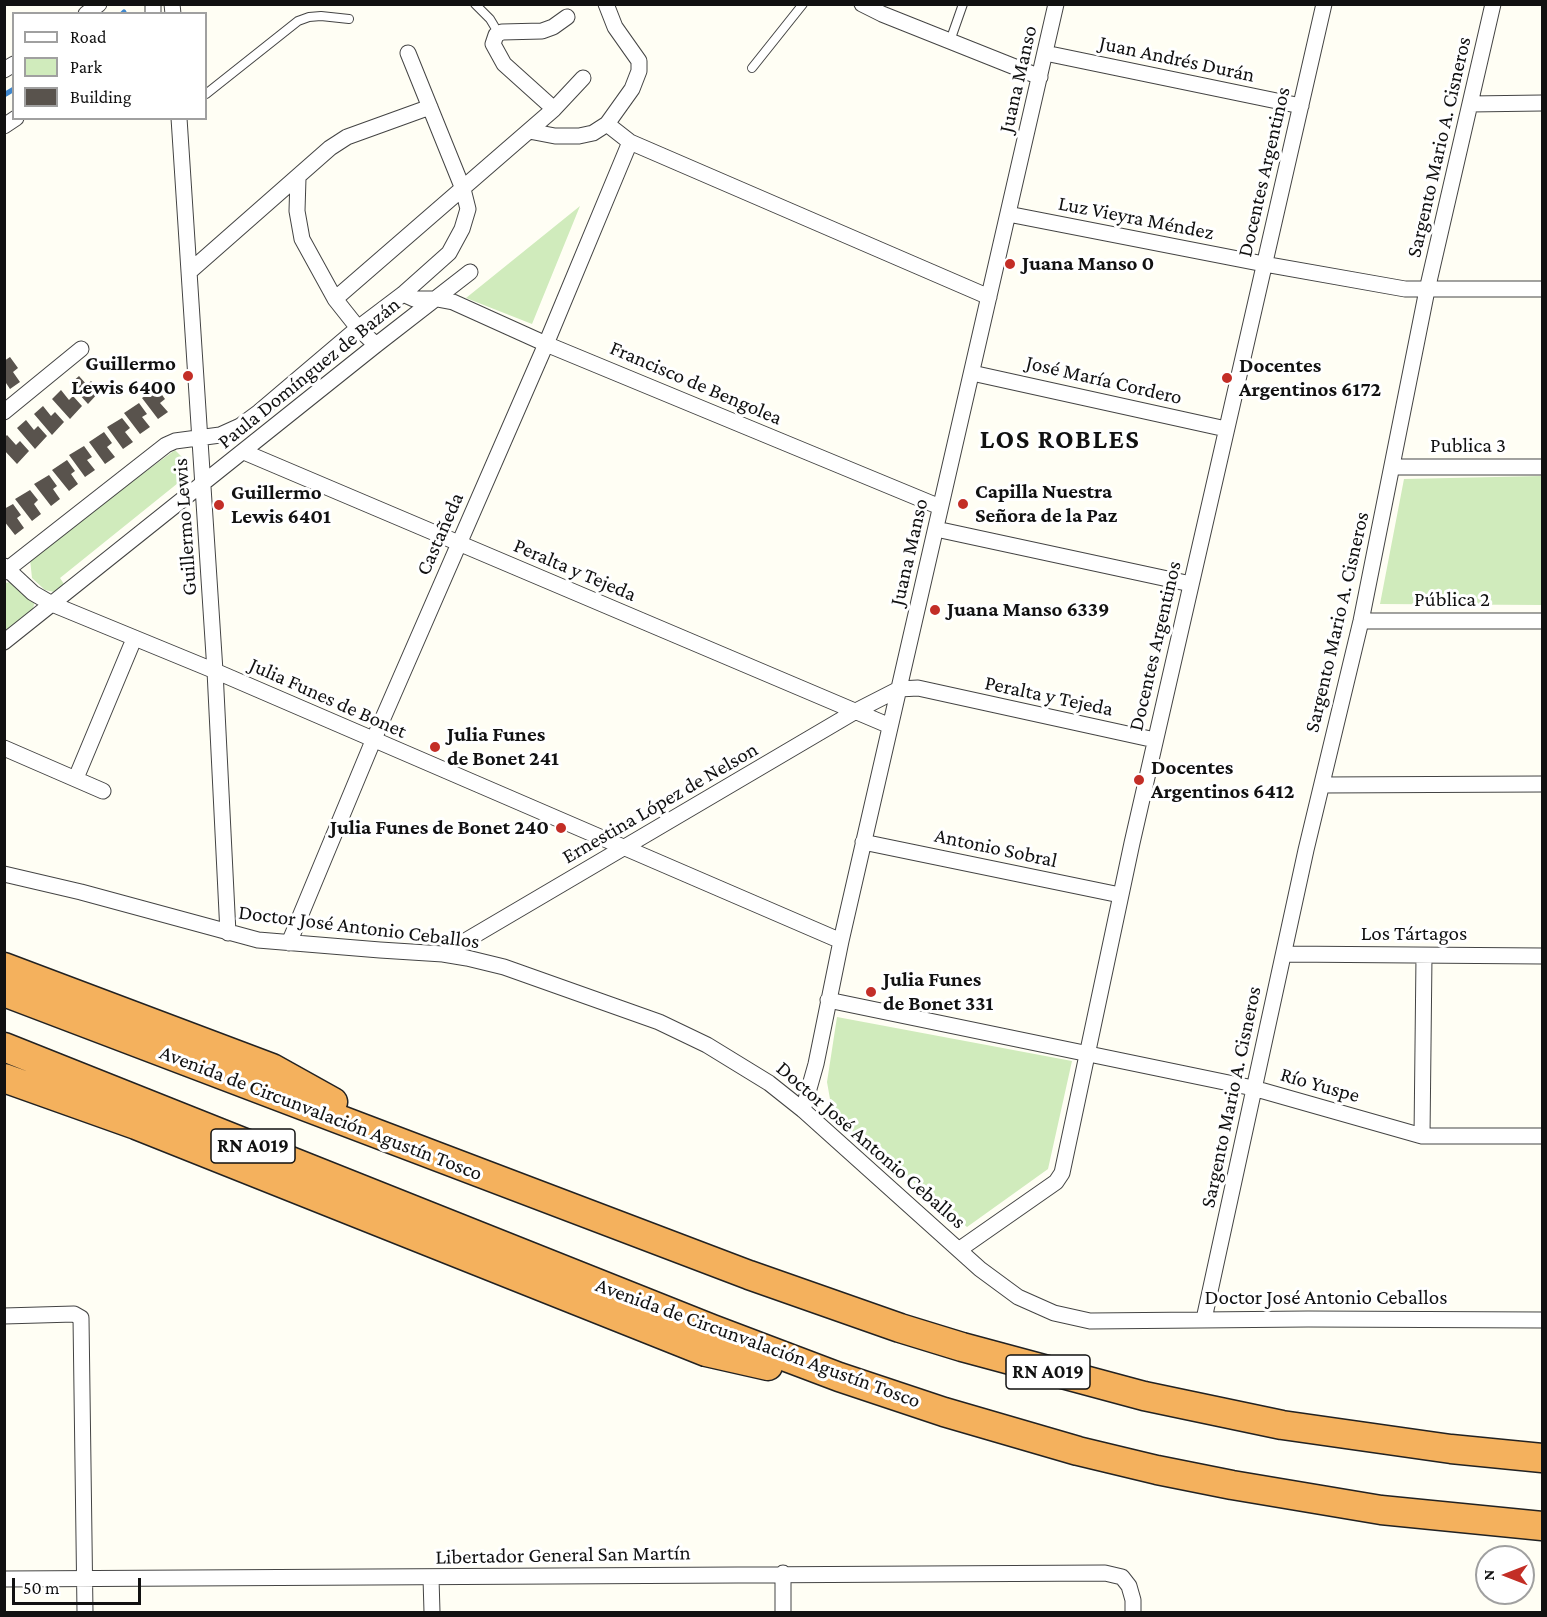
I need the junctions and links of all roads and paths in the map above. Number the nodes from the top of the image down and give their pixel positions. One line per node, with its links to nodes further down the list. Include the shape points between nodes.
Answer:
1 (474, 4): 11 (lane)
2 (606, 4): 25 (street, via 615,27 639,61 632,89)
3 (803, 4): 15 (lane)
4 (862, 4): 12 (street)
5 (963, 4): 12 (lane)
6 (1056, 4): 14 (street, Juana Manso)
7 (1324, 4): 21 (street, Docentes Argentinos)
8 (1493, 4): 20 (street, Sargento Mario A. Cisneros)
9 (567, 17): 11 (street, via 542,31)
10 (349, 19): 18 (lane, via 321,16 298,21)
11 (499, 34): 23 (street, via 493,44 504,64)
12 (950, 41): 16 (street)
13 (408, 53): 22 (street)
14 (1045, 54): 16 (street, Juana Manso); 21 (street, Juan Andrés Durán)
15 (752, 68)
16 (1040, 77): 30 (street, Juana Manso)
17 (583, 78): 23 (street)
18 (207, 93)
19 (1542, 103): 20 (street)
20 (1470, 104): 35 (street, Sargento Mario A. Cisneros)
21 (1301, 106): 31 (street, Docentes Argentinos)
22 (430, 107): 28 (street, via 347,137); 29 (street)
23 (554, 109): 26 (street)
24 (179, 120): 32 (street, Guillermo Lewis)
25 (607, 124): 26 (street, via 579,136); 27 (street)
26 (529, 131): 29 (street)
27 (630, 142): 37 (street); 41 (street, Castañeda)
28 (298, 178): 32 (street); 38 (street, via 297,211 302,239)
29 (464, 189): 36 (street, Paula Domínguez de Bazán, via 468,209 453,245); 38 (street)
30 (1008, 214): 31 (street, Luz Vieyra Méndez); 37 (street, Juana Manso)
31 (1264, 264): 35 (street, Luz Vieyra Méndez); 46 (street, Docentes Argentinos)
32 (189, 272): 47 (street, Guillermo Lewis)
33 (470, 272): 39 (street, Paula Domínguez de Bazán)
34 (1542, 289): 35 (street, Luz Vieyra Méndez)
35 (1427, 290): 49 (street, Sargento Mario A. Cisneros)
36 (403, 294): 39 (street, Francisco de Bengolea, via 414,299); 40 (street, Paula Domínguez de Bazán)
37 (989, 297): 44 (street, Juana Manso)
38 (335, 299): 40 (street)
39 (437, 299): 41 (street, Francisco de Bengolea, via 453,302); 42 (street, Paula Domínguez de Bazán)
40 (358, 328): 42 (street); 47 (street, Paula Domínguez de Bazán, via 240,426)
41 (546, 344): 52 (street, Francisco de Bengolea); 54 (street, Castañeda)
42 (376, 345): 48 (street, Paula Domínguez de Bazán)
43 (81, 349): 45 (street)
44 (972, 373): 46 (street, José María Cordero); 52 (street, Juana Manso)
45 (4, 412)
46 (1226, 429): 56 (street, Docentes Argentinos)
47 (200, 439): 51 (street, Guillermo Lewis); 55 (street, Paula Domínguez de Bazán, via 166,445)
48 (244, 452): 51 (street, Paula Domínguez de Bazán); 54 (street, Peralta y Tejeda)
49 (1393, 467): 50 (street, Publica 3); 58 (street, Sargento Mario A. Cisneros)
50 (1542, 467)
51 (203, 484): 57 (street, Paula Domínguez de Bazán); 62 (street, Guillermo Lewis)
52 (940, 507): 53 (street, Juana Manso)
53 (936, 529): 56 (street); 63 (street, Juana Manso)
54 (459, 543): 64 (street, Peralta y Tejeda); 67 (street, Castañeda)
55 (6, 569): 57 (street, Julia Funes de Bonet)
56 (1191, 584): 66 (street, Docentes Argentinos)
57 (52, 604): 60 (street, Julia Funes de Bonet); 61 (street, Paula Domínguez de Bazán)
58 (1361, 621): 59 (street, Pública 2); 71 (street, Sargento Mario A. Cisneros)
59 (1542, 621)
60 (134, 639): 62 (street, Julia Funes de Bonet); 69 (street)
61 (4, 642)
62 (215, 671): 67 (street, Julia Funes de Bonet); 77 (street, Guillermo Lewis)
63 (899, 689): 64 (street, Ernestina López de Nelson); 65 (street, Juana Manso); 66 (street, Peralta y Tejeda, via 918,688)
64 (856, 711): 65 (street, Peralta y Tejeda); 74 (street, Ernestina López de Nelson)
65 (890, 726): 73 (street, Juana Manso)
66 (1155, 740): 76 (street, Docentes Argentinos)
67 (373, 741): 74 (street, Julia Funes de Bonet); 79 (street, Castañeda)
68 (4, 748): 69 (street)
69 (76, 778): 72 (street)
70 (1542, 784): 71 (street)
71 (1322, 785): 81 (street, Sargento Mario A. Cisneros)
72 (103, 790)
73 (863, 842): 76 (street, Antonio Sobral); 78 (street, Juana Manso)
74 (626, 847): 78 (street, Julia Funes de Bonet); 80 (street, Ernestina López de Nelson)
75 (4, 874): 77 (street, Doctor José Antonio Ceballos, via 81,891)
76 (1120, 895): 88 (street, Docentes Argentinos)
77 (228, 933): 79 (street, Doctor José Antonio Ceballos)
78 (841, 941): 86 (street, Juana Manso)
79 (289, 943): 80 (street, Doctor José Antonio Ceballos)
80 (442, 954): 91 (street, Doctor José Antonio Ceballos, via 504,967 676,1029 746,1067)
81 (1284, 954): 82 (street, Los Tártagos); 90 (street, Sargento Mario A. Cisneros)
82 (1424, 956): 83 (street, Los Tártagos); 92 (street)
83 (1542, 956)
84 (4, 966): 94 (highway, via 272,1068)
85 (4, 992): 94 (highway, Avenida de Circunvalación Agustín Tosco / RN A019)
86 (828, 1000): 88 (street); 91 (street, Juana Manso)
87 (4, 1047): 99 (highway, Avenida de Circunvalación Agustín Tosco / RN A019, via 712,1329)
88 (1088, 1054): 90 (street, Río Yuspe); 95 (street, Docentes Argentinos, via 1062,1173 1056,1182)
89 (4, 1078): 99 (highway, via 136,1125 706,1352)
90 (1254, 1088): 92 (street, Río Yuspe); 97 (street, Sargento Mario A. Cisneros)
91 (803, 1110): 95 (street, Doctor José Antonio Ceballos)
92 (1422, 1136): 93 (street, Río Yuspe)
93 (1542, 1136)
94 (427, 1153): 100 (highway, Avenida de Circunvalación Agustín Tosco / RN A019, via 810,1297 1040,1370 1282,1425)
95 (960, 1249): 97 (street, Doctor José Antonio Ceballos, via 1018,1297 1054,1313 1090,1321)
96 (4, 1316): 105 (street, via 74,1314 81,1318)
97 (1204, 1319): 98 (street, Doctor José Antonio Ceballos)
98 (1542, 1320)
99 (890, 1394): 101 (highway, Avenida de Circunvalación Agustín Tosco / RN A019, via 1010,1432 1157,1470 1381,1510)
100 (1542, 1458)
101 (1542, 1526)
102 (783, 1573): 103 (street, Libertador General San Martín); 108 (street); 109 (street, Libertador General San Martín, via 1105,1573 1122,1577 1129,1586)
103 (431, 1578): 105 (street, Libertador General San Martín); 107 (street)
104 (4, 1579): 105 (street, Libertador General San Martín)
105 (84, 1580): 106 (street)
106 (85, 1612)
107 (432, 1612)
108 (783, 1612)
109 (1133, 1612)

